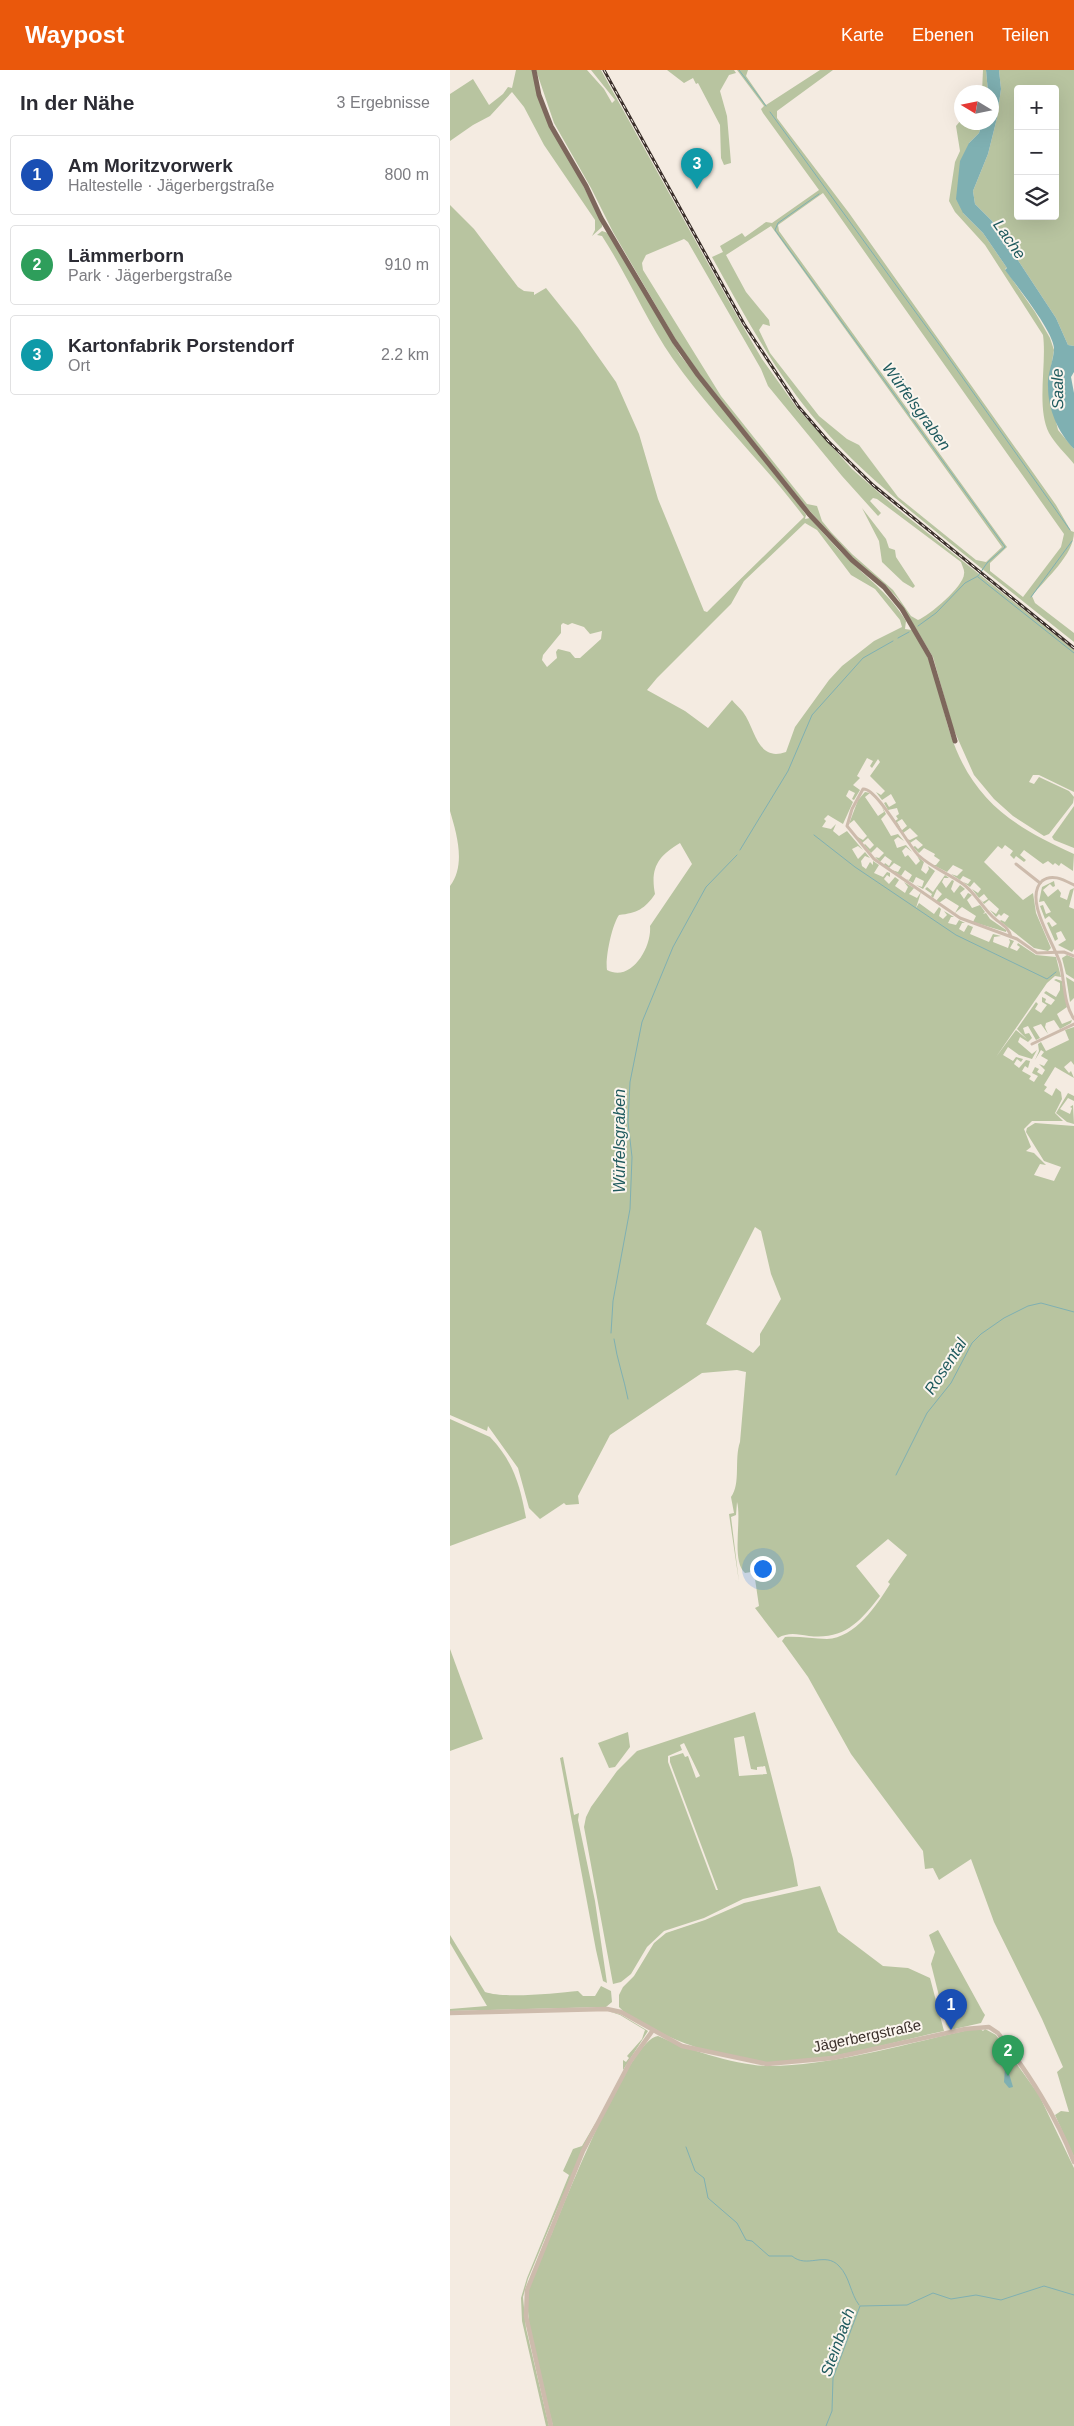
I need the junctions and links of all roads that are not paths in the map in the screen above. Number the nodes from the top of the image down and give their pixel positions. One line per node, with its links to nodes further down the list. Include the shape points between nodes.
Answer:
1 (534, 70): 2 (main road, via 551,126 678,347 809,514 890,593 928,652)
2 (955, 741)
3 (1016, 864): 4 (street)
4 (1040, 883): 5 (street, via 1056,877); 7 (street, via 1036,891 1036,905)
5 (1074, 885)
6 (1011, 937): 6 (street, via 970,890 914,851 877,796 864,788 847,826 870,855 951,913 976,926); 7 (street, via 1037,953)
7 (1056, 952): 8 (street); 9 (street, via 1068,1007)
8 (1074, 956)
9 (1074, 1018)
10 (1074, 1024): 11 (street)
11 (1032, 1044)
12 (450, 2014): 13 (street, via 607,2009 621,2012)
13 (653, 2030): 14 (street, Jägerbergstraße, via 682,2046 767,2064 833,2058 964,2029 989,2027 998,2033 1040,2093); 15 (street, via 630,2062 583,2151 527,2290 526,2316)
14 (1074, 2162)
15 (551, 2426)

